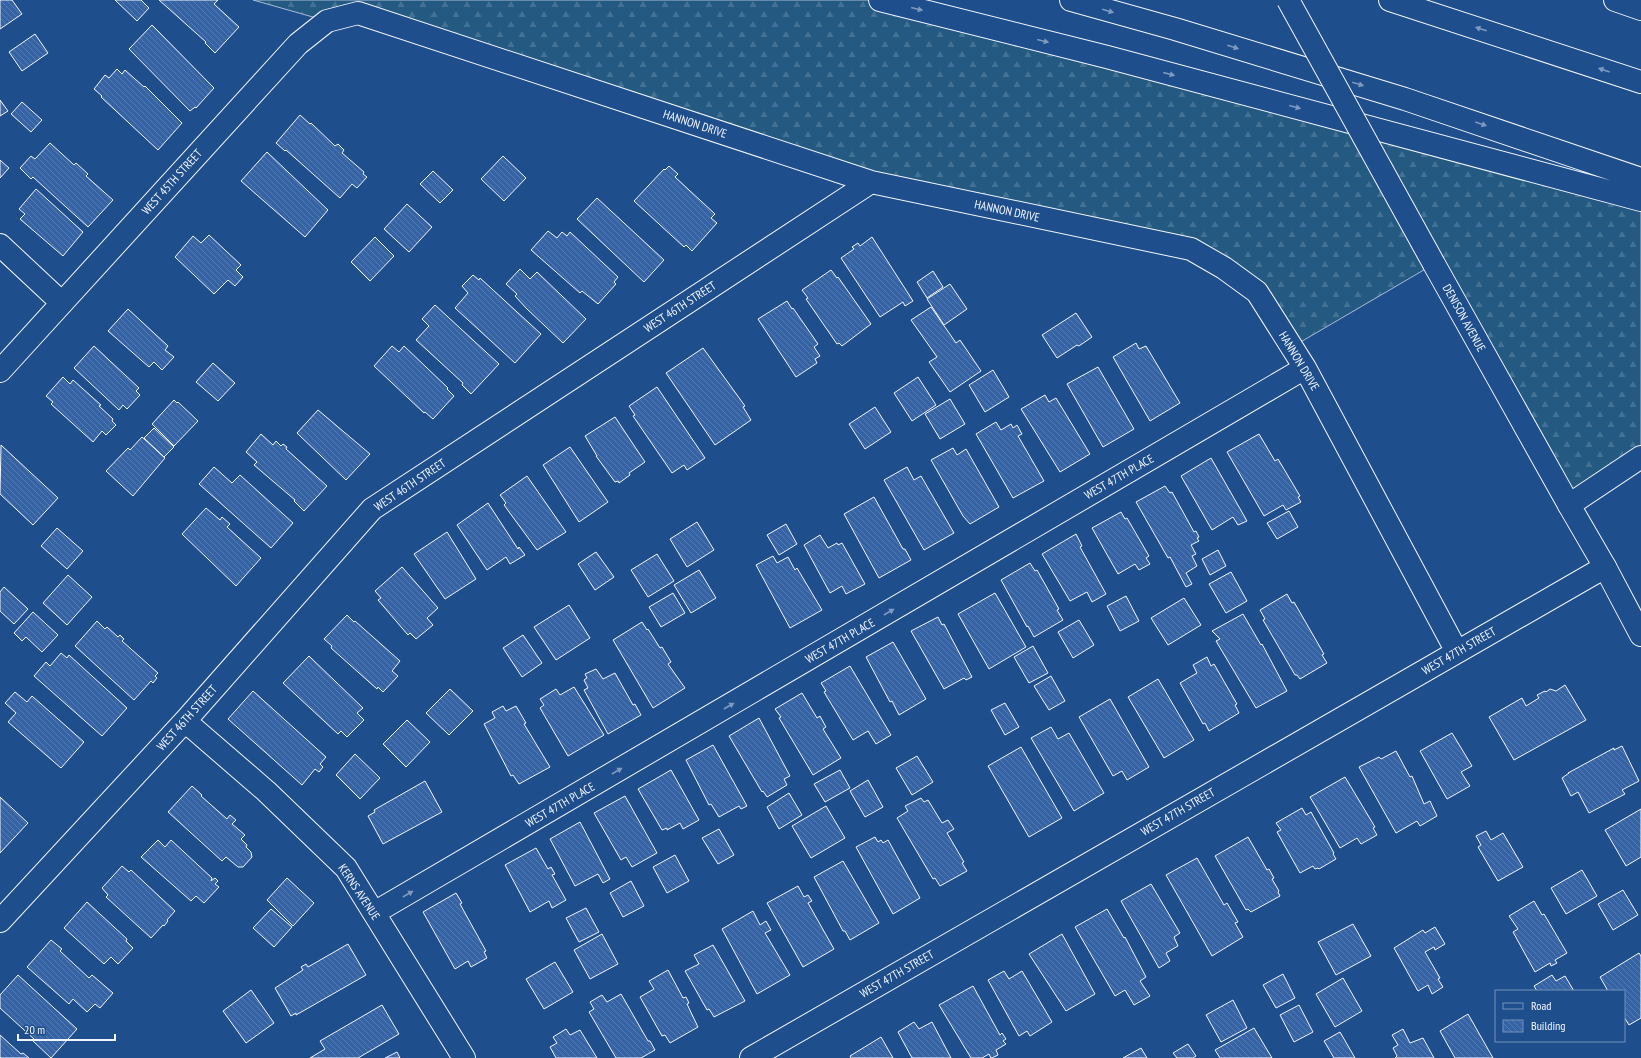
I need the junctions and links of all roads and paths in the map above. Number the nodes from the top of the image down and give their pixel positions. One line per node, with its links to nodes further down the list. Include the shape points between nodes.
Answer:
1 (880, 0): 11 (main road, one-way to 11, via 1107,57)
2 (1071, 0): 9 (main road, one-way to 9, via 1405,99)
3 (1288, 0): 17 (main road, DENISON AVENUE, bridge)
4 (1390, 0): 8 (main road, one-way to 4)
5 (1615, 0): 6 (main road)
6 (1641, 9)
7 (358, 13): 10 (main road, HANNON DRIVE); 13 (main road, WEST 45TH STREET, via 327,21 298,44)
8 (1641, 82)
9 (1641, 178)
10 (871, 182): 14 (main road, HANNON DRIVE, via 1191,249 1224,268 1257,292); 21 (main road, WEST 46TH STREET, via 372,509)
11 (1641, 200)
12 (0, 245): 13 (main road)
13 (62, 303): 15 (main road, WEST 45TH STREET)
14 (1305, 368): 20 (main road, HANNON DRIVE); 22 (main road, WEST 47TH PLACE, one-way to 14)
15 (0, 371)
16 (1641, 457): 17 (main road)
17 (1569, 506): 18 (main road, DENISON AVENUE)
18 (1605, 568): 19 (main road, DENISON AVENUE); 20 (main road, WEST 47TH STREET)
19 (1641, 635)
20 (1457, 652): 25 (main road, WEST 47TH STREET)
21 (185, 721): 22 (main road, KERNS AVENUE, via 266,791 346,868); 23 (main road, WEST 46TH STREET)
22 (374, 913): 24 (main road, KERNS AVENUE)
23 (0, 921)
24 (464, 1058)
25 (751, 1058)

